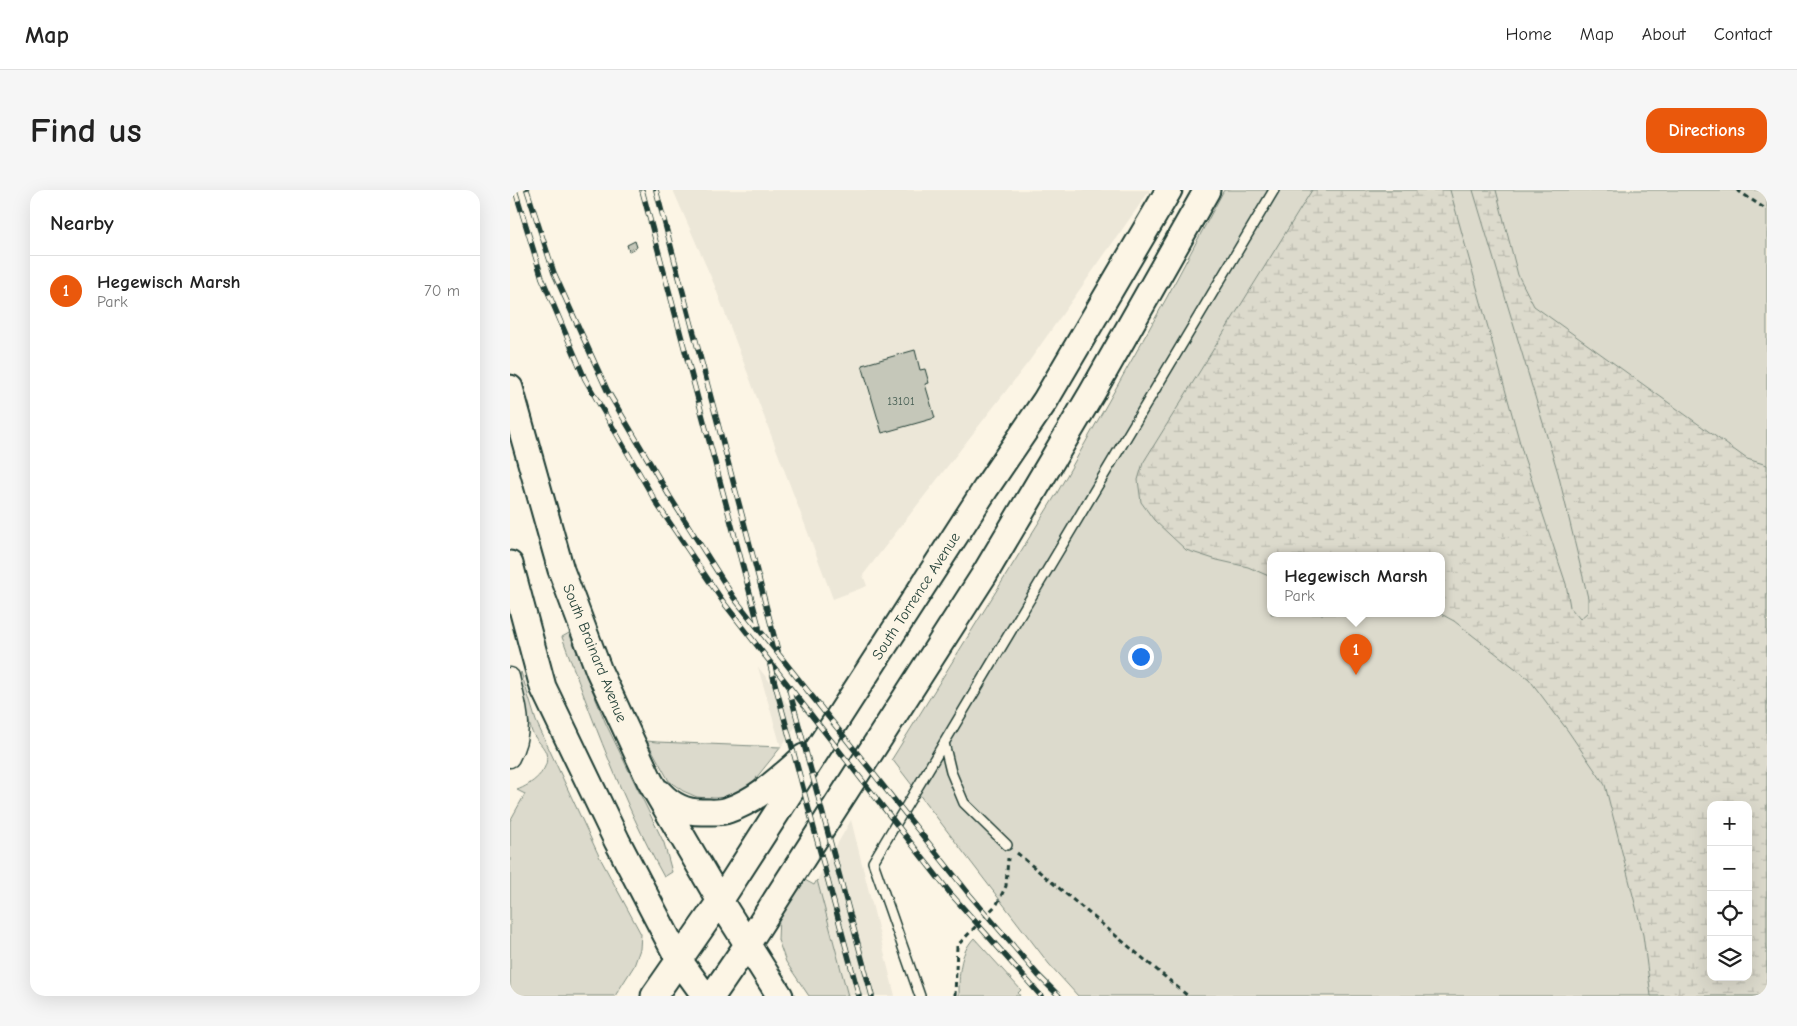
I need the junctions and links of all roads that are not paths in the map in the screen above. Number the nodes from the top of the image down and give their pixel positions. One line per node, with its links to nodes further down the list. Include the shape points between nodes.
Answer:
1 (1169, 190): 7 (main road, South Torrence Avenue, via 1045,400)
2 (1206, 190): 13 (main road, via 1092,394 984,575)
3 (1274, 190): 8 (lane)
4 (510, 388): 10 (main road, South Brainard Avenue, via 561,570 599,672)
5 (510, 564): 14 (main road, via 543,687)
6 (510, 676): 9 (street, via 520,721)
7 (823, 741): 10 (main road, via 765,790 726,811 691,813 664,797); 12 (main road, South Torrence Avenue)
8 (944, 743): 11 (lane, via 951,772 964,803); 19 (lane, via 873,862)
9 (510, 758)
10 (650, 781): 12 (main road, South Brainard Avenue)
11 (1007, 845)
12 (720, 901): 13 (main road, South Brainard Avenue); 14 (main road, South Torrence Avenue)
13 (747, 945): 17 (main road); 18 (main road, South Brainard Avenue)
14 (679, 960): 15 (main road, South Torrence Avenue); 16 (main road)
15 (654, 996)
16 (705, 996)
17 (712, 996)
18 (780, 996)
19 (920, 996)

